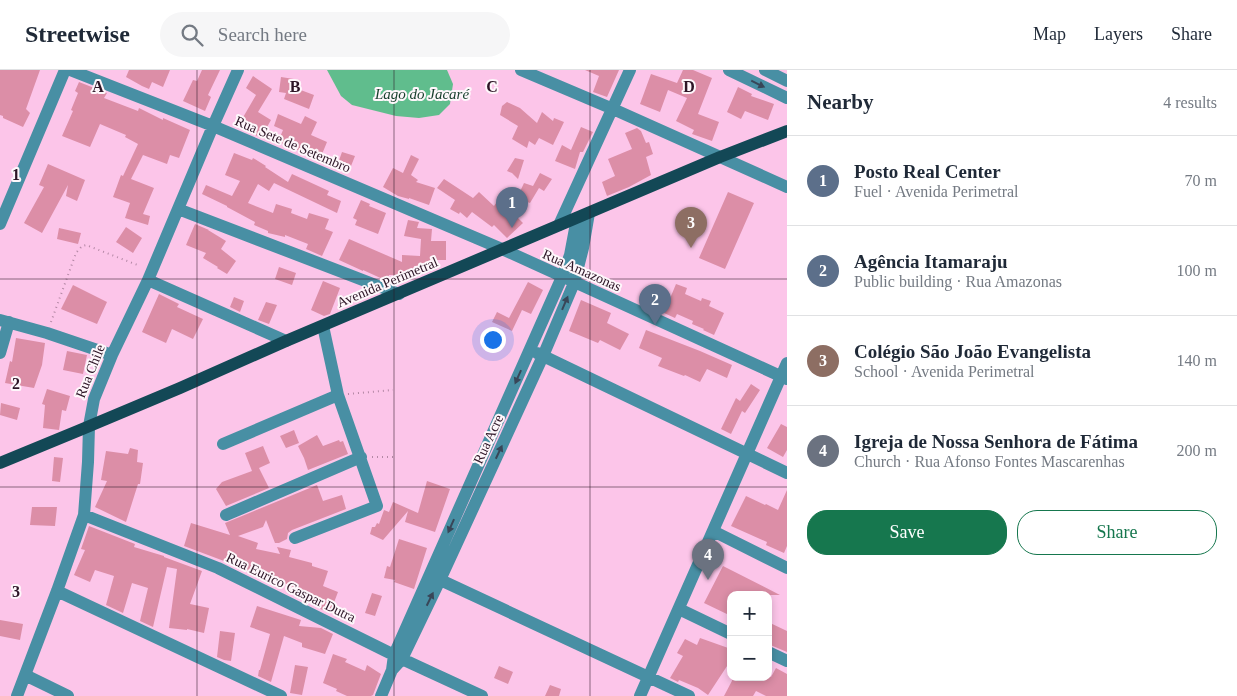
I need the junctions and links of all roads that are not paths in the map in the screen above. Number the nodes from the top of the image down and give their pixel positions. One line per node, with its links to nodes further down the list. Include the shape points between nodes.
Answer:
1 (65, 70): 18 (street)
2 (70, 70): 11 (street, Rua Sete de Setembro)
3 (238, 70): 11 (street, Rua Chile)
4 (521, 70): 10 (street)
5 (630, 70): 10 (street)
6 (729, 70): 9 (street, one-way to 9)
7 (765, 70): 8 (street)
8 (787, 81)
9 (787, 98)
10 (613, 109): 13 (street); 19 (street)
11 (213, 126): 15 (street, Rua Chile); 20 (street, Rua Sete de Setembro)
12 (787, 130): 13 (main road, Avenida Perimetral)
13 (720, 157): 14 (street); 16 (main road, Avenida Perimetral)
14 (787, 188)
15 (178, 208): 21 (street, Rua Chile); 24 (street)
16 (590, 212): 17 (main road, Avenida Perimetral); 23 (street, Rua Acre)
17 (577, 218): 19 (main road, Avenida Perimetral); 22 (street, Rua Acre)
18 (0, 224)
19 (559, 225): 20 (main road, Avenida Perimetral)
20 (502, 250): 22 (street, Rua Amazonas); 24 (main road, Avenida Perimetral)
21 (150, 275): 27 (street); 30 (street, Rua Chile)
22 (562, 277): 23 (street, Rua Amazonas); 28 (street, Rua Acre)
23 (574, 282): 31 (street, Rua Acre, one-way to 23); 33 (street, Rua Amazonas)
24 (399, 294): 26 (main road, Avenida Perimetral)
25 (4, 321): 29 (street); 30 (street)
26 (323, 326): 27 (main road, Avenida Perimetral); 34 (street)
27 (286, 341): 35 (main road, Avenida Perimetral)
28 (530, 350): 31 (street); 46 (street, Rua Acre, one-way to 46)
29 (0, 353)
30 (112, 355): 35 (street, Rua Chile, via 94,399)
31 (543, 356): 37 (street); 46 (street, Rua Acre, one-way to 31)
32 (787, 363): 33 (street)
33 (784, 377): 37 (street)
34 (338, 395): 36 (street); 38 (street)
35 (89, 426): 39 (main road, Avenida Perimetral); 41 (street, Rua Chile)
36 (223, 444)
37 (747, 454): 40 (street); 43 (street)
38 (361, 457): 42 (street); 44 (street, via 377,506)
39 (0, 463)
40 (787, 473)
41 (84, 515): 47 (street, Rua Chile); 51 (street, Rua Eurico Gaspar Dutra, via 218,568)
42 (226, 515)
43 (713, 531): 45 (street); 48 (street)
44 (295, 538)
45 (787, 568)
46 (434, 578): 51 (street, Rua Acre); 54 (street)
47 (57, 591): 53 (street, Rua Chile); 57 (street)
48 (679, 608): 49 (street); 54 (street)
49 (727, 632)
50 (772, 654): 52 (street)
51 (398, 657): 58 (street, Rua Acre); 59 (street, Rua Eurico Gaspar Dutra)
52 (787, 661)
53 (25, 675): 55 (street, Rua Chile); 56 (street)
54 (648, 677): 60 (street); 61 (street)
55 (17, 696)
56 (68, 696)
57 (281, 696)
58 (382, 696)
59 (482, 696)
60 (640, 696)
61 (689, 696)

